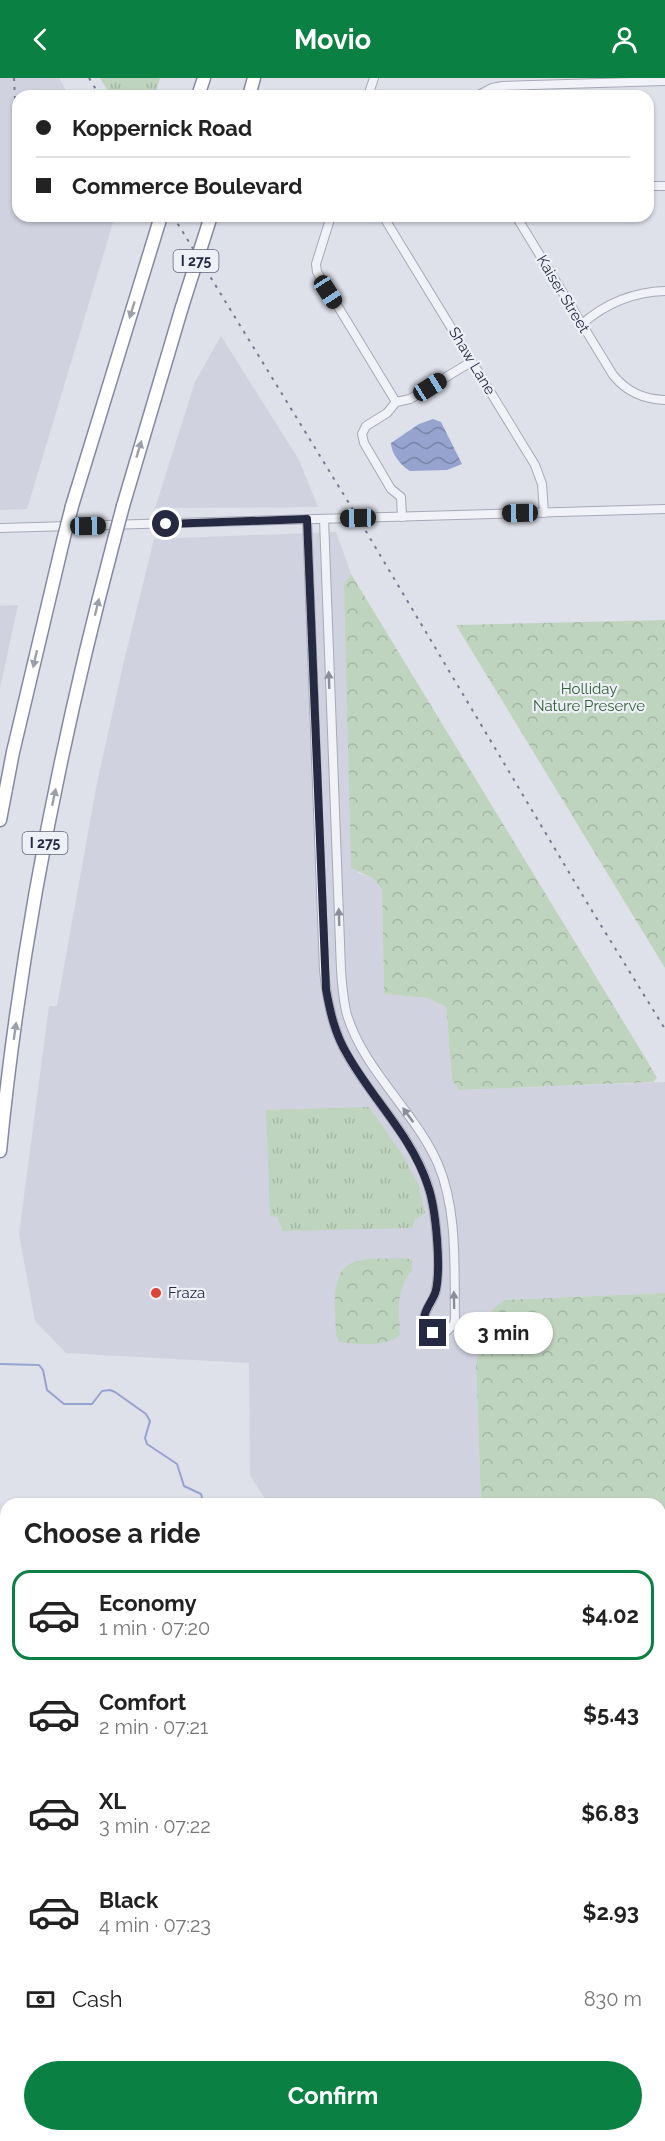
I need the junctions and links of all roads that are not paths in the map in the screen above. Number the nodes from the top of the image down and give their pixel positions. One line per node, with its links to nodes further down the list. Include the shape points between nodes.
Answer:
1 (665, 81): 2 (street, via 503,86)
2 (488, 90)
3 (159, 222): 25 (highway, I 275, one-way to 25, bridge, via 72,507)
4 (209, 222): 30 (highway, I 275, one-way to 4, bridge, via 6,1087 41,865 80,674 123,506)
5 (329, 222): 12 (street, via 317,272)
6 (387, 222): 10 (street, Shaw Lane)
7 (520, 222): 9 (street, Kaiser Street)
8 (665, 291): 9 (street, via 620,300)
9 (582, 324): 11 (street, Kaiser Street, via 621,384 647,398)
10 (471, 362): 12 (street, via 410,399); 14 (street, Shaw Lane, via 539,473)
11 (665, 400)
12 (396, 402): 15 (street, via 366,426 362,437 391,489 401,498)
13 (665, 509): 14 (street)
14 (544, 513): 15 (street)
15 (402, 517): 17 (street)
16 (307, 519): 17 (street); 18 (street); 20 (street)
17 (324, 519): 19 (street)
18 (0, 528)
19 (327, 616): 20 (street); 21 (street, one-way to 19)
20 (311, 617): 22 (street)
21 (331, 710): 22 (street); 24 (street)
22 (314, 711): 23 (street)
23 (318, 813): 24 (street); 27 (street)
24 (334, 813): 26 (street, one-way to 24)
25 (0, 820)
26 (340, 956): 27 (street); 28 (street, via 346,1012)
27 (324, 957): 29 (street, via 334,1025)
28 (370, 1062): 29 (street); 32 (street, one-way to 28, via 450,1211 441,1173 424,1139)
29 (357, 1070): 31 (street, via 410,1146 428,1185)
30 (0, 1151)
31 (438, 1280): 32 (street); 32 (street, one-way to 32, via 424,1320 433,1333 446,1333 454,1324)
32 (454, 1280)

